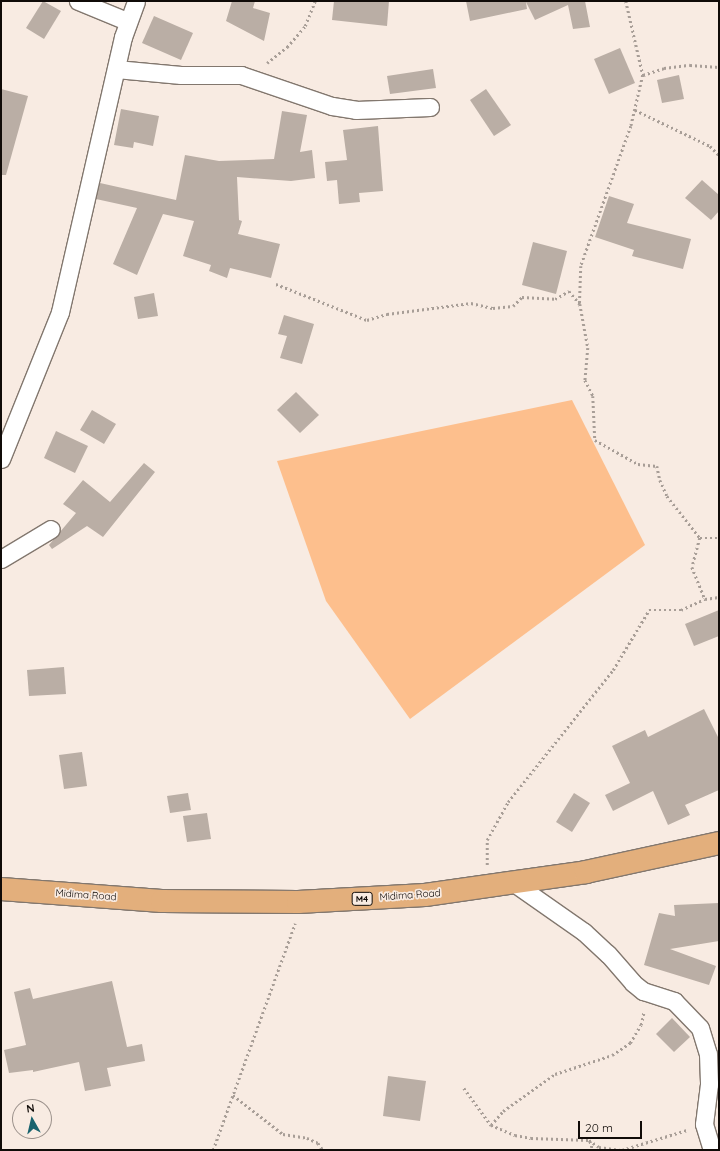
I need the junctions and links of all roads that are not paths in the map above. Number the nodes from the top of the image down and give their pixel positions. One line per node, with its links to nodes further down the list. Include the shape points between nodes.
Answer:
1 (78, 1): 3 (street)
2 (136, 1): 3 (street)
3 (127, 21): 4 (street)
4 (116, 68): 5 (street, via 181,75 241,75 332,106 356,110); 6 (street, via 60,312)
5 (430, 107)
6 (1, 459)
7 (51, 529): 8 (street)
8 (1, 559)
9 (719, 843): 10 (main road, Midima Road / M4, via 586,872)
10 (514, 883): 11 (main road, Midima Road / M4, via 425,895 298,902 162,901); 12 (street, via 584,932 643,991 674,1001 700,1028 708,1054 709,1076 704,1124)
11 (1, 890)
12 (712, 1150)

